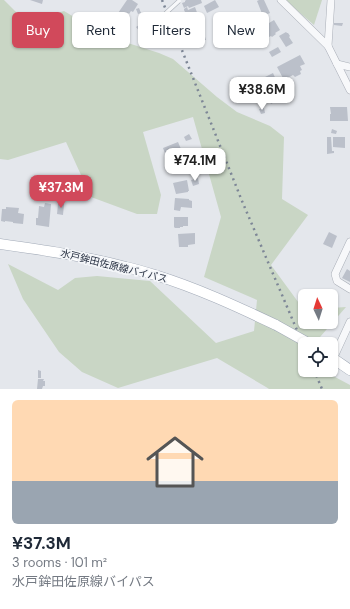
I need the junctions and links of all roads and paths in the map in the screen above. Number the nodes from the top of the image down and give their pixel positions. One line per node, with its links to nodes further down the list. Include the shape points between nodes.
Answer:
1 (281, 0): 5 (street)
2 (331, 0): 5 (street)
3 (179, 1): 4 (lane, bridge)
4 (167, 12)
5 (328, 46): 6 (street)
6 (338, 64): 7 (street); 8 (street)
7 (350, 67)
8 (350, 90)
9 (350, 242): 11 (street, via 335,274 337,281)
10 (0, 244): 13 (main road, 水戸鉾田佐原線バイパス, bridge, via 64,253 154,274 231,303)
11 (350, 289)
12 (350, 322): 14 (street)
13 (298, 337)
14 (338, 346)
15 (338, 362): 16 (main road)
16 (350, 370)

